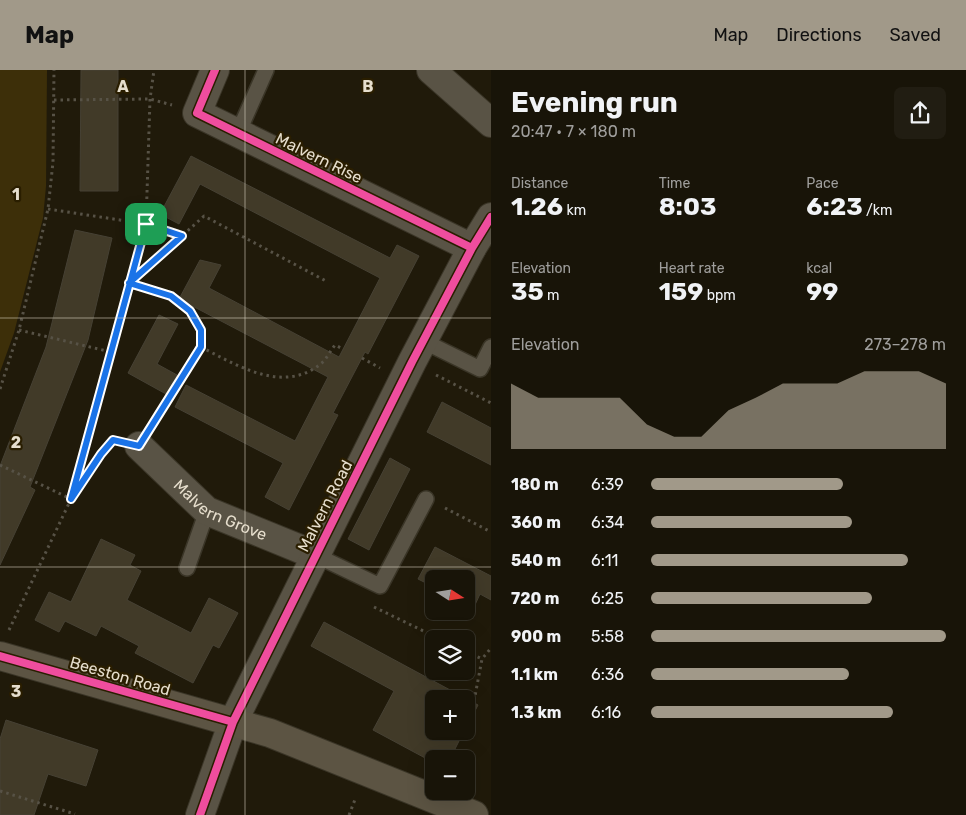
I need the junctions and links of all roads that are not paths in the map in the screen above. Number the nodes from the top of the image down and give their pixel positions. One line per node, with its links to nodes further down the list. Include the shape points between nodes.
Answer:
1 (215, 70): 5 (street, Malvern Rise, via 197,112)
2 (266, 70): 5 (lane)
3 (431, 70): 4 (street)
4 (491, 123)
5 (238, 133): 7 (street, Malvern Rise)
6 (491, 217): 7 (street, Malvern Road)
7 (472, 248): 9 (street, Malvern Road)
8 (491, 347): 9 (lane, via 480,369)
9 (417, 352): 13 (street, Malvern Road)
10 (139, 446): 12 (street, Malvern Grove)
11 (426, 499): 13 (lane, via 380,586)
12 (207, 511): 13 (street, Malvern Grove); 14 (lane)
13 (315, 555): 16 (street, Malvern Road)
14 (187, 568)
15 (4, 644): 16 (street, Beeston Road)
16 (233, 722): 17 (street, Malvern Road); 18 (street, Beeston Road, via 270,733)
17 (200, 815)
18 (474, 815)

